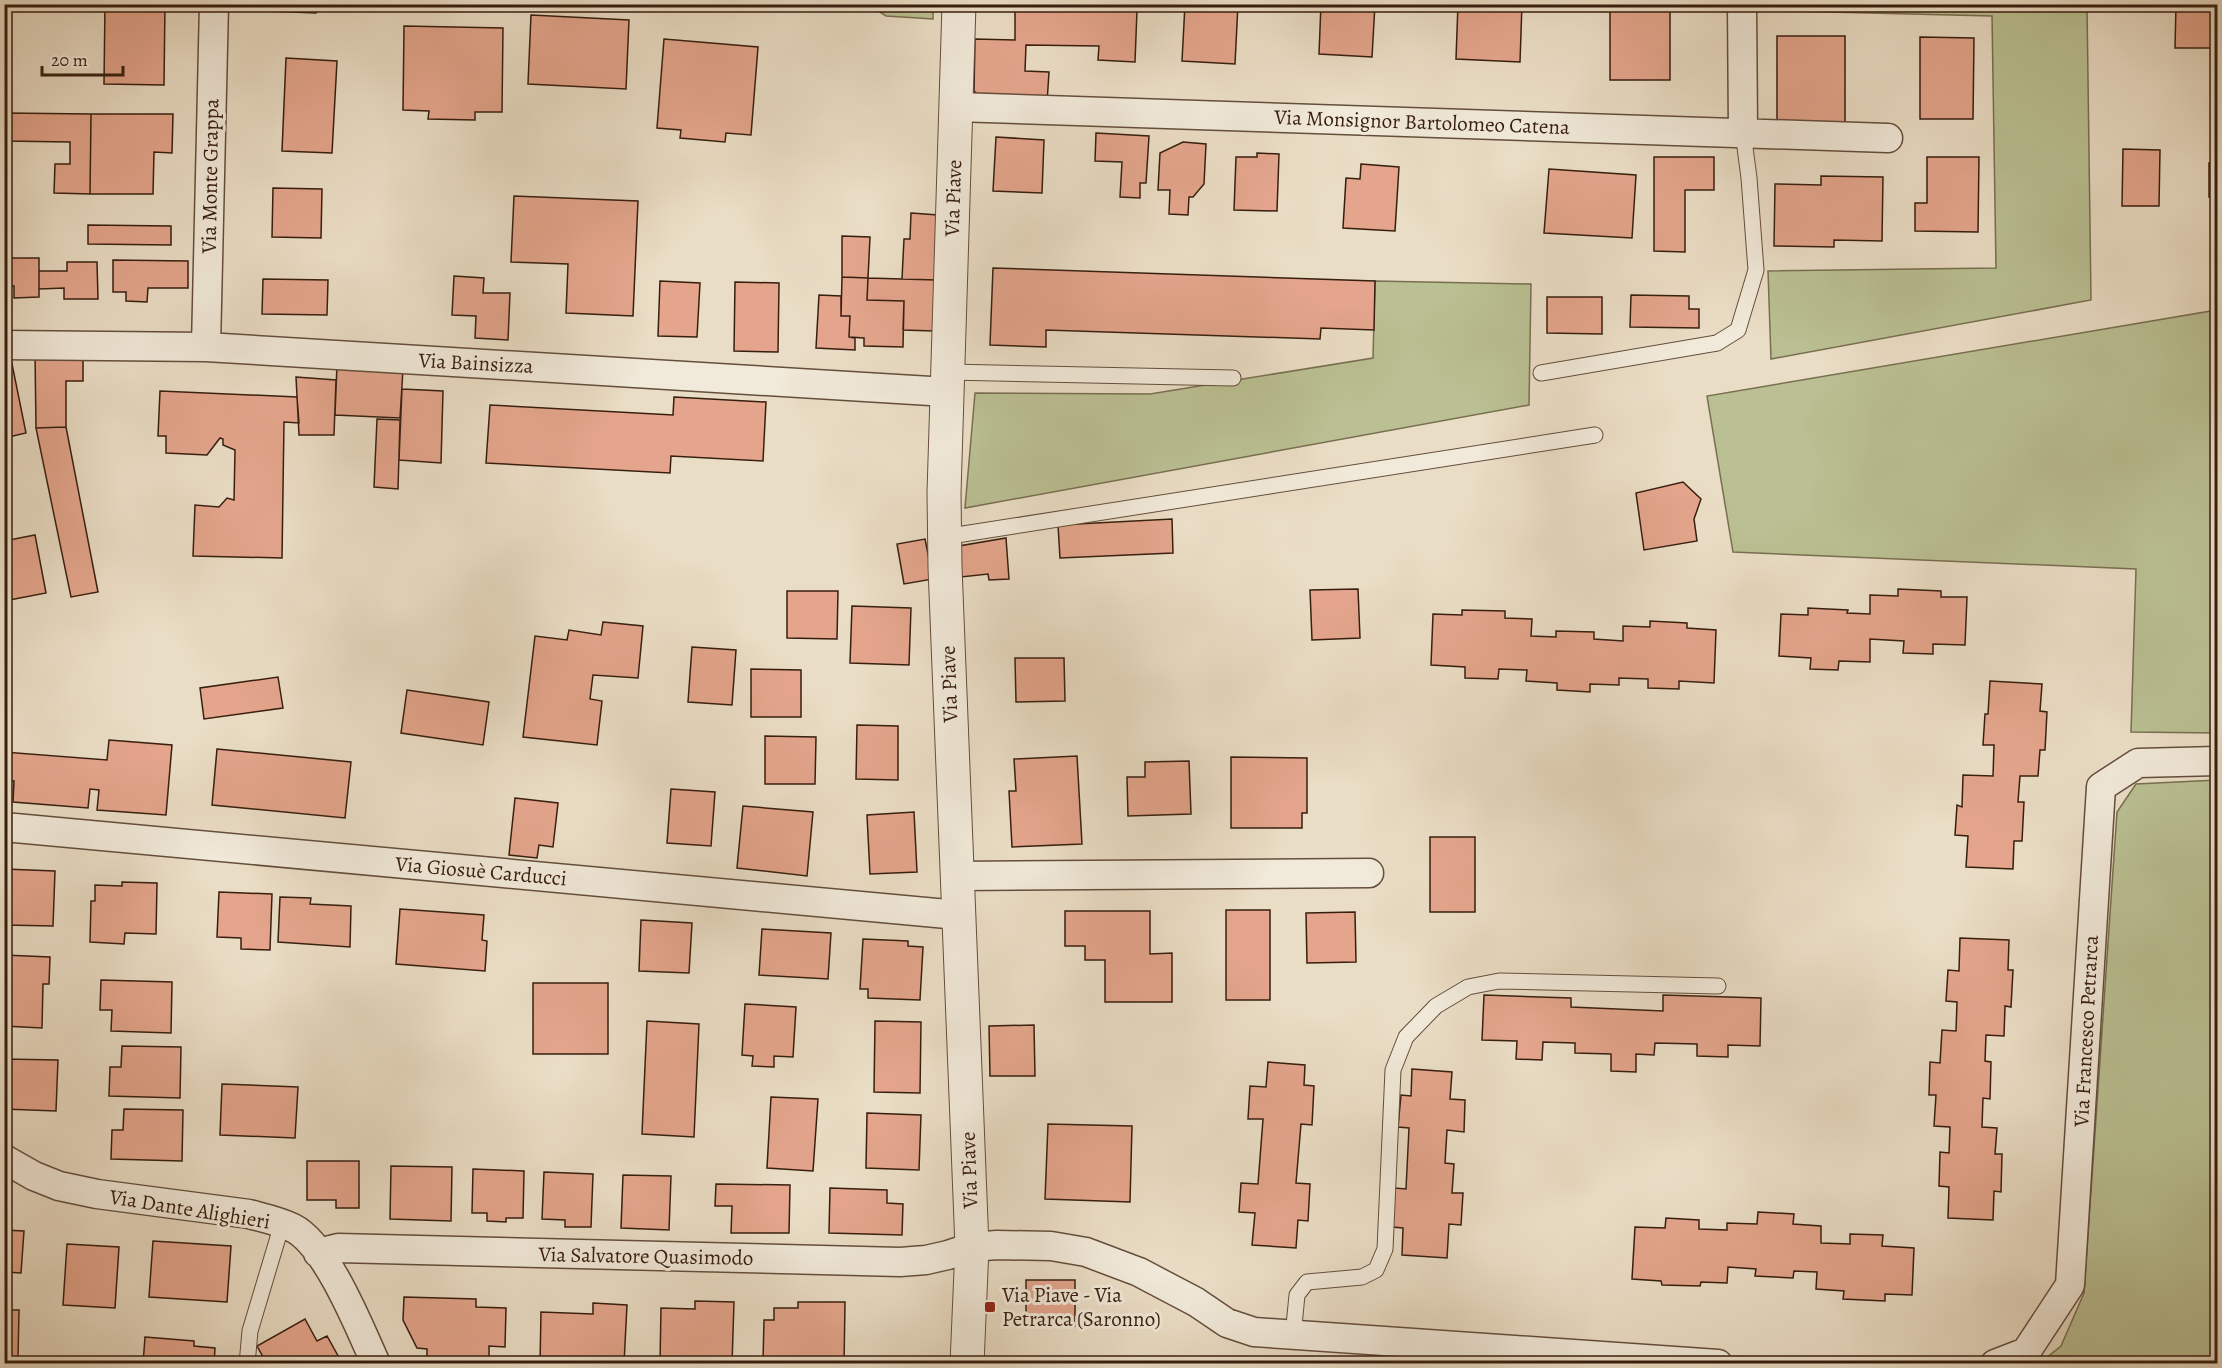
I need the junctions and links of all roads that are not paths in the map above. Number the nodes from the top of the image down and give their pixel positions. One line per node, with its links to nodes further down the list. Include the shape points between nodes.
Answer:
1 (214, 4): 8 (street, Via Monte Grappa)
2 (959, 4): 4 (street, Via Piave)
3 (1742, 4): 5 (street)
4 (956, 107): 5 (street, Via Monsignor Bartolomeo Catena); 11 (street, Via Piave)
5 (1743, 132): 6 (street, Via Monsignor Bartolomeo Catena); 9 (lane, via 1756,270 1738,330 1717,343)
6 (1888, 138)
7 (4, 345): 8 (street, Via Bainsizza)
8 (206, 347): 11 (street, Via Bainsizza)
9 (1541, 373)
10 (1233, 378): 11 (lane)
11 (947, 382): 13 (street, Via Piave)
12 (1595, 435): 13 (lane)
13 (944, 537): 17 (street, Via Piave)
14 (2217, 761): 30 (street, Via Francesco Petrarca, via 2138,763 2101,787 2070,1285 2026,1352)
15 (4, 827): 18 (street, Via Giosuè Carducci)
16 (1369, 873): 17 (street)
17 (957, 876): 18 (street, Via Piave)
18 (958, 915): 22 (street, Via Piave)
19 (1718, 986): 24 (lane, via 1498,981 1468,987 1436,1006 1406,1037 1393,1070 1385,1249 1376,1270 1362,1277 1307,1282 1297,1295)
20 (4, 1159): 21 (street, Via Dante Alighieri, via 59,1186 249,1214)
21 (282, 1224): 23 (street, Via Dante Alighieri, via 308,1239); 26 (lane, via 249,1331)
22 (972, 1247): 23 (street, Via Salvatore Quasimodo, via 900,1262 338,1248); 24 (street, via 1022,1245 1086,1252 1139,1272 1227,1323 1254,1332); 28 (street, Via Piave)
23 (318, 1253): 27 (street, Via Dante Alighieri, via 345,1295)
24 (1293, 1336): 25 (street)
25 (1369, 1352): 29 (street)
26 (248, 1364)
27 (376, 1364)
28 (967, 1364)
29 (1718, 1364)
30 (1995, 1364)

